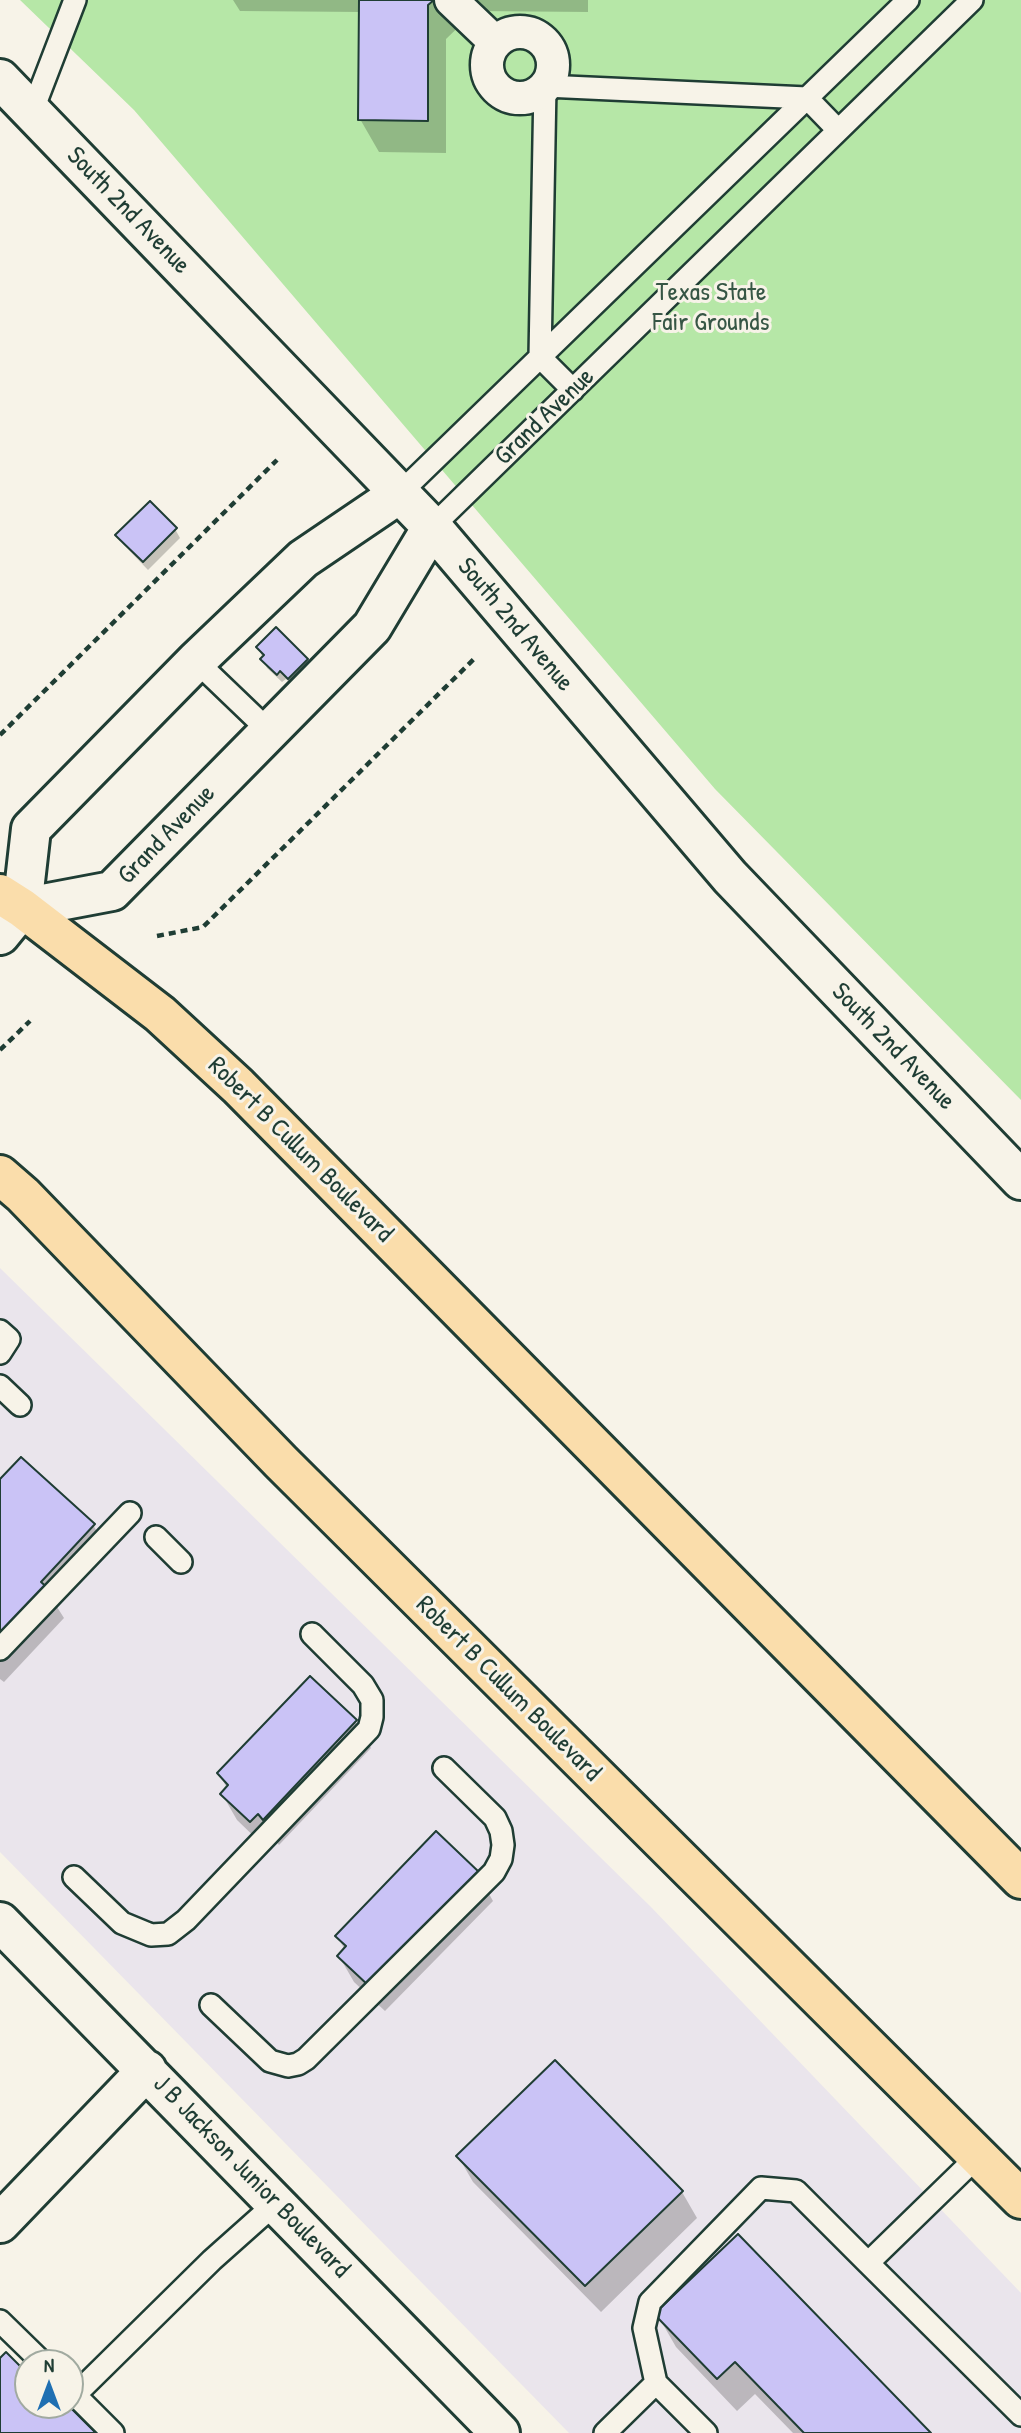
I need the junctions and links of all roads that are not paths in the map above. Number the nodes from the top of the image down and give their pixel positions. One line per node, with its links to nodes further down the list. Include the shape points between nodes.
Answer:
1 (75, 0): 9 (lane)
2 (451, 0): 5 (street)
3 (908, 0): 8 (lane, Grand Avenue)
4 (972, 0): 10 (lane, Grand Avenue)
5 (495, 42): 7 (street, via 516,32 541,40 553,62); 7 (street, via 486,67 499,90 510,97 523,97)
6 (0, 79): 9 (street, South 2nd Avenue)
7 (545, 86): 8 (lane); 11 (lane)
8 (807, 98): 10 (lane); 11 (lane, Grand Avenue)
9 (32, 112): 13 (street, South 2nd Avenue)
10 (838, 130): 12 (lane, Grand Avenue)
11 (540, 357): 12 (lane); 13 (lane, Grand Avenue)
12 (573, 390): 14 (lane, Grand Avenue)
13 (399, 494): 14 (street, South 2nd Avenue); 15 (street, Grand Avenue, via 303,559)
14 (432, 527): 16 (street, Grand Avenue, via 372,627); 18 (street, South 2nd Avenue, via 730,877)
15 (196, 661): 16 (lane); 17 (street, Grand Avenue, via 31,829)
16 (269, 731): 17 (street, Grand Avenue, via 112,891)
17 (7, 912): 31 (main road, Robert B Cullum Boulevard, via 160,1014 238,1086)
18 (1018, 1171)
19 (0, 1175): 35 (main road, Robert B Cullum Boulevard, via 281,1462)
20 (0, 1331): 21 (lane, via 9,1339)
21 (0, 1353)
22 (0, 1386): 23 (lane)
23 (20, 1405)
24 (130, 1513): 28 (lane)
25 (156, 1537): 26 (lane)
26 (181, 1562)
27 (312, 1634): 30 (lane, via 372,1700 369,1729 186,1920 168,1934 151,1935 122,1923)
28 (0, 1649)
29 (444, 1768): 33 (lane, via 495,1818 503,1845 494,1872 298,2064 270,2061)
30 (74, 1877)
31 (1021, 1879)
32 (0, 1922): 34 (street, J B Jackson Junior Boulevard)
33 (211, 2005)
34 (147, 2070): 37 (street, J B Jackson Junior Boulevard); 38 (street)
35 (978, 2156): 36 (main road, Robert B Cullum Boulevard); 39 (lane)
36 (1021, 2199)
37 (276, 2203): 42 (lane); 47 (street, J B Jackson Junior Boulevard)
38 (0, 2223)
39 (868, 2263): 43 (lane, via 796,2191 761,2188 650,2302 644,2328); 45 (lane)
40 (0, 2320): 41 (lane)
41 (29, 2349)
42 (84, 2382)
43 (656, 2383): 48 (lane); 49 (lane)
44 (84, 2404): 46 (lane)
45 (1021, 2415)
46 (113, 2433)
47 (500, 2433)
48 (605, 2433)
49 (706, 2433)

